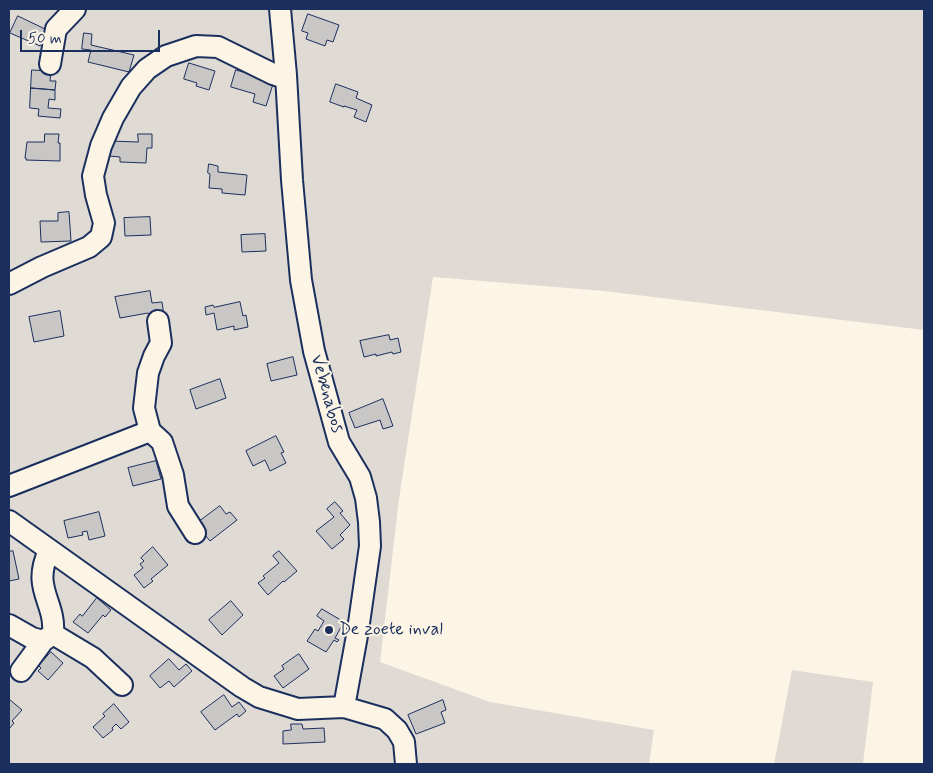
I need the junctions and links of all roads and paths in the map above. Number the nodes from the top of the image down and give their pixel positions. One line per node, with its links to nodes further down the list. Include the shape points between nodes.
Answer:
1 (75, 9): 3 (street, via 56,29)
2 (280, 9): 4 (street, Vebenabos)
3 (50, 64)
4 (286, 74): 5 (street, via 273,74 218,47 196,46 166,56 147,69 131,87 101,146 94,176 104,223 101,237 89,247); 16 (street, Vebenabos, via 301,280 314,351 339,442 362,484 369,522 370,546)
5 (9, 284)
6 (158, 322): 7 (street, via 161,343 148,372 144,408)
7 (150, 431): 8 (street); 10 (street, via 162,442 173,475 178,506)
8 (9, 486)
9 (9, 521): 11 (street)
10 (195, 533)
11 (48, 551): 13 (street, via 42,573 42,589 54,627); 16 (street, via 259,697 298,709)
12 (9, 625): 13 (street, via 32,638)
13 (48, 638): 14 (street); 15 (street, via 93,658)
14 (21, 672)
15 (122, 685)
16 (344, 707): 17 (street, via 385,719 397,730 404,742)
17 (406, 764)

